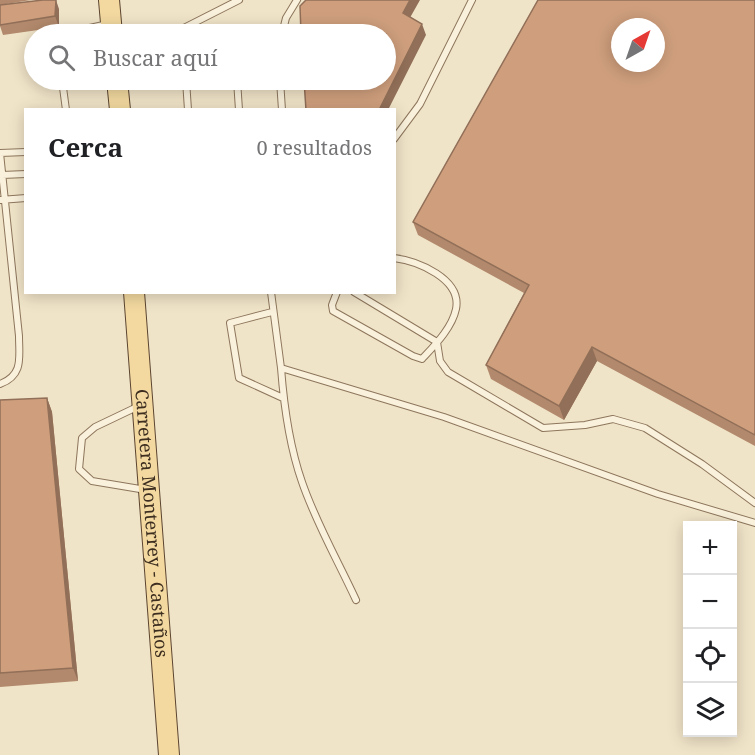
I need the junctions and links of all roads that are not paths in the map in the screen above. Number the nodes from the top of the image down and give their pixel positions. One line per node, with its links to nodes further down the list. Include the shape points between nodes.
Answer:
1 (109, 0): 5 (main road)
2 (239, 0): 6 (lane)
3 (297, 0): 7 (lane)
4 (472, 0): 18 (lane, via 420,104)
5 (111, 24)
6 (192, 24)
7 (284, 24)
8 (63, 90): 13 (lane)
9 (118, 90): 14 (main road)
10 (187, 90): 15 (lane)
11 (238, 90): 16 (lane)
12 (281, 90): 17 (lane)
13 (66, 108)
14 (120, 108)
15 (188, 108)
16 (239, 108)
17 (282, 108)
18 (396, 137)
19 (24, 152): 20 (lane)
20 (0, 153): 22 (lane)
21 (24, 174): 22 (lane)
22 (2, 175): 24 (lane)
23 (24, 198): 24 (lane)
24 (2, 200): 33 (lane, via 19,336 19,366 9,380)
25 (396, 258): 31 (lane, via 422,265 440,276 456,299 453,318)
26 (134, 294): 35 (main road, Carretera Monterrey - Castaños)
27 (271, 294): 30 (lane)
28 (336, 294): 31 (lane, via 333,311 413,356 422,359)
29 (357, 294): 31 (lane)
30 (272, 312): 32 (lane); 34 (lane, via 230,323 239,378)
31 (437, 342): 37 (lane, via 440,361 448,372 543,429 613,419 645,428)
32 (281, 368): 34 (lane); 38 (lane, via 444,417 658,494)
33 (0, 384)
34 (283, 398): 39 (lane, via 301,481)
35 (143, 404): 36 (main road, Carretera Monterrey - Castaños); 36 (lane, via 95,427 82,438 79,469 92,481)
36 (149, 491): 40 (main road, Carretera Monterrey - Castaños)
37 (755, 504)
38 (755, 523)
39 (356, 600)
40 (169, 755)

